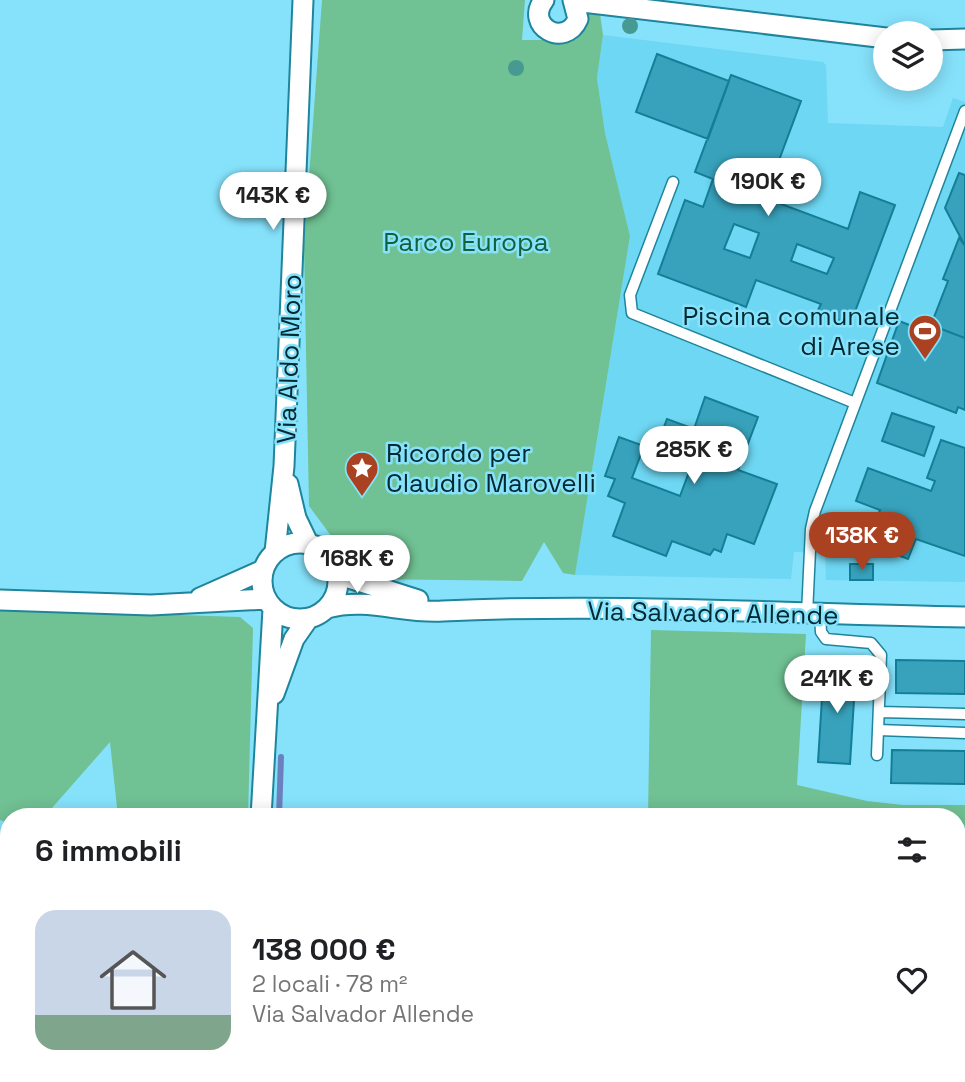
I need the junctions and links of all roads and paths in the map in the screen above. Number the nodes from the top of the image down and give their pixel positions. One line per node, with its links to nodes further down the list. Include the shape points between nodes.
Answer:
1 (303, 0): 10 (street, Via Aldo Moro)
2 (544, 0): 3 (street, via 539,21 547,31 559,34 575,25 578,13)
3 (573, 1): 4 (street)
4 (873, 36)
5 (965, 39): 6 (street)
6 (943, 40)
7 (965, 111): 9 (lane)
8 (673, 182): 9 (lane, via 630,295 632,313)
9 (855, 403): 20 (lane, via 811,529)
10 (284, 466): 11 (street, Via Aldo Moro, via 296,518); 12 (street, Via Aldo Moro)
11 (308, 543): 12 (street); 13 (street, via 326,552)
12 (275, 552): 14 (street)
13 (337, 569): 18 (street, via 337,590); 19 (street, Via Salvador Allende, via 352,579 406,597)
14 (263, 570): 16 (street); 17 (street, via 262,589)
15 (0, 600): 16 (street, via 151,606)
16 (189, 603): 17 (street)
17 (270, 604): 22 (street, via 289,618); 28 (street)
18 (327, 608): 19 (street, Via Salvador Allende, via 369,603 424,611); 22 (street)
19 (460, 610): 20 (street, Via Salvador Allende)
20 (813, 614): 21 (street, Via Salvador Allende); 23 (lane, via 826,639 865,642 878,648)
21 (965, 617)
22 (308, 619): 28 (street, via 278,678)
23 (879, 712): 24 (lane); 25 (lane)
24 (965, 714)
25 (878, 730): 26 (lane); 27 (lane)
26 (965, 733)
27 (877, 755)
28 (263, 757): 29 (street)
29 (261, 808)

